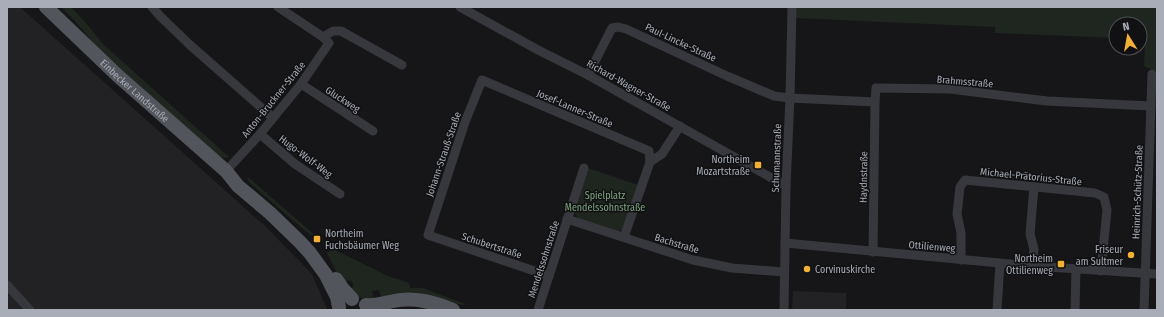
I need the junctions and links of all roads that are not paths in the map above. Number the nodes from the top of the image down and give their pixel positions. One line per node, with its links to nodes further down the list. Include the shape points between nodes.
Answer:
1 (46, 7): 21 (main road, Einbecker Landstraße)
2 (152, 7): 15 (street, via 190,45)
3 (278, 7): 6 (street)
4 (460, 7): 9 (street, Richard-Wagner-Straße)
5 (792, 7): 12 (street, Schumannstraße)
6 (323, 37): 7 (street, via 341,30); 11 (street, Anton-Bruckner-Straße, via 329,43)
7 (402, 65)
8 (1152, 74): 14 (street, Heinrich-Schütz-Straße)
9 (588, 75): 12 (street, Paul-Lincke-Straße, via 612,28 618,27 774,96); 16 (street, Richard-Wagner-Straße)
10 (482, 80): 19 (street, Josef-Lanner-Straße, via 649,151); 26 (street, Johann-Strauß-Straße, via 465,122)
11 (301, 84): 15 (street, Anton-Bruckner-Straße); 17 (street, Gluckweg)
12 (790, 98): 13 (street); 22 (street, Schumannstraße)
13 (875, 102): 14 (street, Brahmsstraße, via 876,88 884,88 950,89 1048,101); 29 (street, Haydnstraße)
14 (1151, 106): 36 (street, Heinrich-Schütz-Straße)
15 (273, 118): 18 (street, Anton-Bruckner-Straße)
16 (680, 126): 19 (street, via 662,154); 22 (street, Richard-Wagner-Straße)
17 (373, 131)
18 (260, 134): 21 (street, Anton-Bruckner-Straße); 24 (street, Hugo-Wolf-Weg, via 295,164)
19 (650, 162): 27 (street)
20 (584, 168): 25 (street, Mendelssohnstraße)
21 (226, 171): 40 (main road, Einbecker Landstraße, via 243,180 306,236); 41 (main road, Einbecker Landstraße, via 238,186 270,213 310,254 326,275 337,296)
22 (786, 186): 28 (street, Schumannstraße)
23 (1034, 188): 30 (street, Michael-Prätorius-Straße, via 965,180 960,187 958,214); 32 (street, via 1030,234 1034,249); 34 (street, Michael-Prätorius-Straße, via 1095,193 1104,197 1107,210)
24 (340, 194)
25 (567, 219): 27 (street, Bachstraße); 38 (street, Mendelssohnstraße)
26 (428, 235): 38 (street, Schubertstraße)
27 (624, 237): 35 (street, Bachstraße, via 693,260 726,267)
28 (785, 243): 29 (street, Ottilienweg); 35 (street, Schumannstraße)
29 (873, 252): 30 (street, Ottilienweg)
30 (961, 260): 31 (street, Ottilienweg)
31 (1000, 263): 32 (street, Ottilienweg); 49 (street)
32 (1032, 266): 33 (street, Ottilienweg)
33 (1076, 269): 34 (street, Ottilienweg); 50 (street)
34 (1101, 271): 36 (street, Ottilienweg)
35 (784, 272): 48 (street, Schumannstraße)
36 (1145, 273): 37 (street, Ottilienweg); 51 (street, Heinrich-Schütz-Straße)
37 (1157, 274)
38 (549, 276): 47 (street, Mendelssohnstraße)
39 (7, 284): 43 (street)
40 (352, 299): 41 (main road); 42 (main road, via 360,300)
41 (338, 308)
42 (367, 308): 46 (main road, via 393,301 416,299)
43 (30, 310)
44 (386, 310): 45 (main road, via 411,304 423,304)
45 (446, 310)
46 (453, 310)
47 (538, 310)
48 (784, 310)
49 (997, 310)
50 (1075, 310)
51 (1144, 310)

